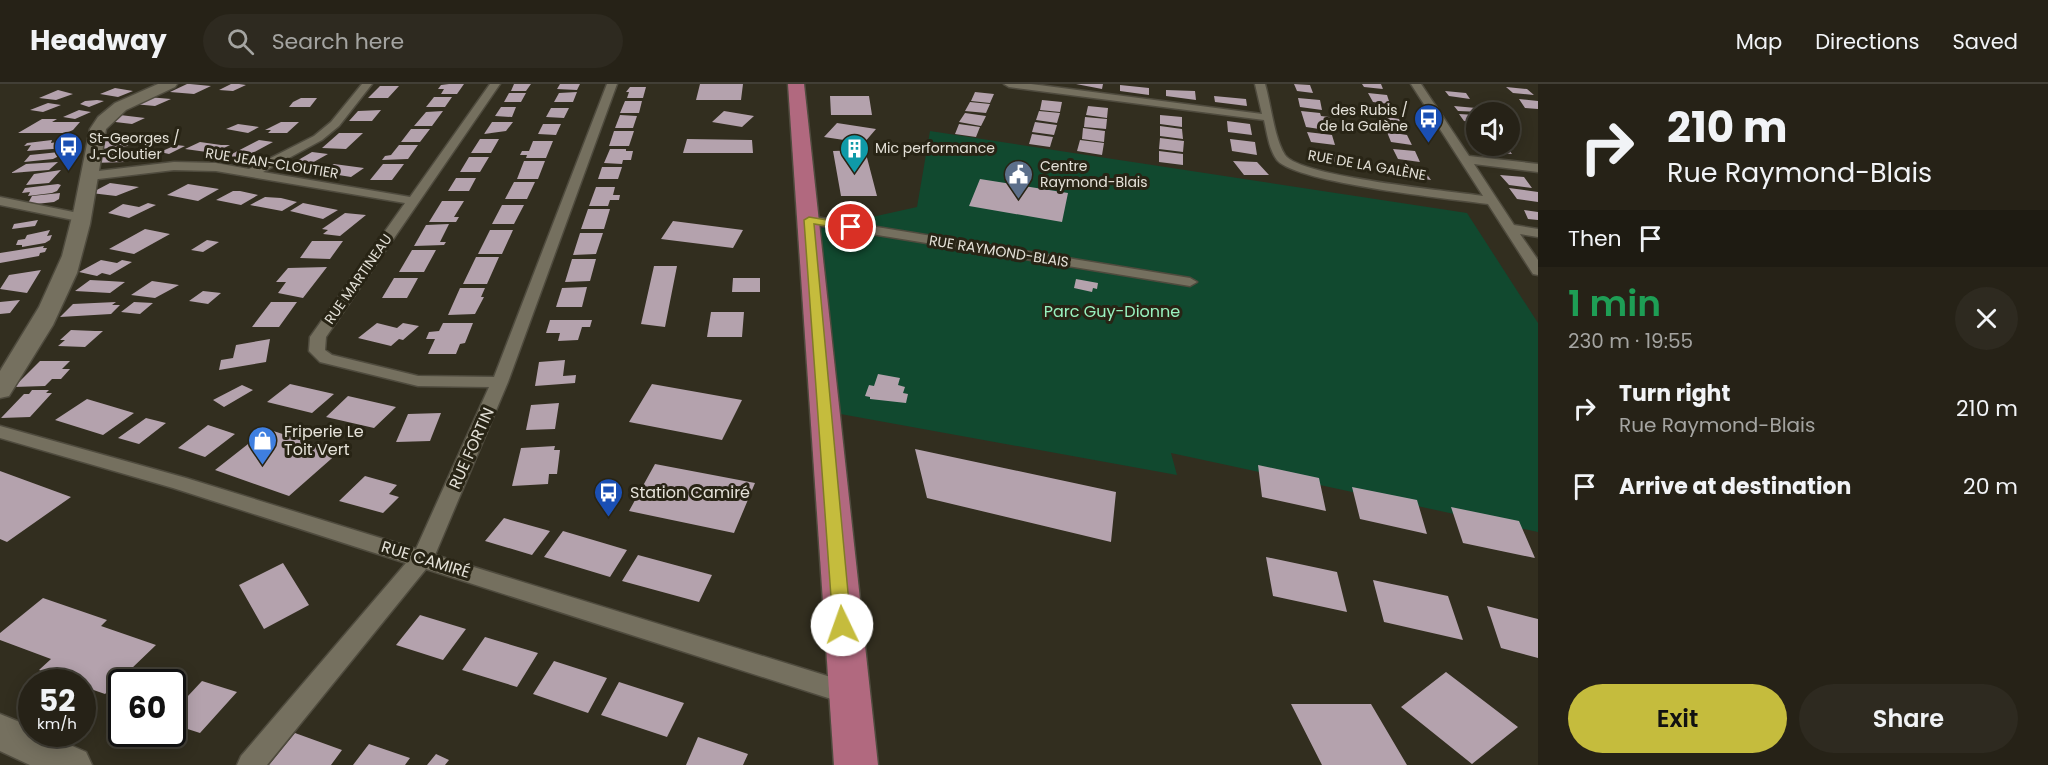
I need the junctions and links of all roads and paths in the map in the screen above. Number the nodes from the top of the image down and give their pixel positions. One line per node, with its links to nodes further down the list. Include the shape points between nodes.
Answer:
1 (170, 84): 13 (street, via 119,107 102,120)
2 (367, 84): 12 (street, via 335,124 318,138)
3 (495, 84): 15 (street, RUE MARTINEAU)
4 (612, 84): 23 (street, RUE FORTIN)
5 (796, 84): 18 (main road)
6 (1009, 84): 9 (street)
7 (1260, 84): 9 (street, RUE DE LA GALÈNE)
8 (1416, 84): 10 (street)
9 (1269, 118): 16 (street, RUE DE LA GALÈNE, via 1280,157 1294,168)
10 (1465, 159): 11 (street); 16 (street)
11 (1538, 168)
12 (253, 172): 13 (street, RUE JEAN-CLOUTIER, via 174,166); 15 (street, RUE JEAN-CLOUTIER)
13 (90, 176): 17 (street)
14 (0, 201): 17 (street)
15 (413, 201): 23 (street, RUE MARTINEAU, via 318,337 317,351 326,359 418,381)
16 (1492, 201): 19 (street)
17 (83, 218): 24 (street, via 72,258 58,288)
18 (809, 220): 22 (street, RUE RAYMOND-BLAIS); 27 (main road)
19 (1510, 228): 20 (street); 21 (street)
20 (1538, 233)
21 (1538, 271)
22 (1190, 282)
23 (500, 382): 26 (street, RUE FORTIN)
24 (0, 390)
25 (0, 432): 26 (street, RUE CAMIRÉ)
26 (423, 558): 27 (street, RUE CAMIRÉ); 30 (street, RUE FORTIN)
27 (850, 694): 31 (main road)
28 (0, 732): 29 (street)
29 (72, 765)
30 (250, 765)
31 (856, 765)

